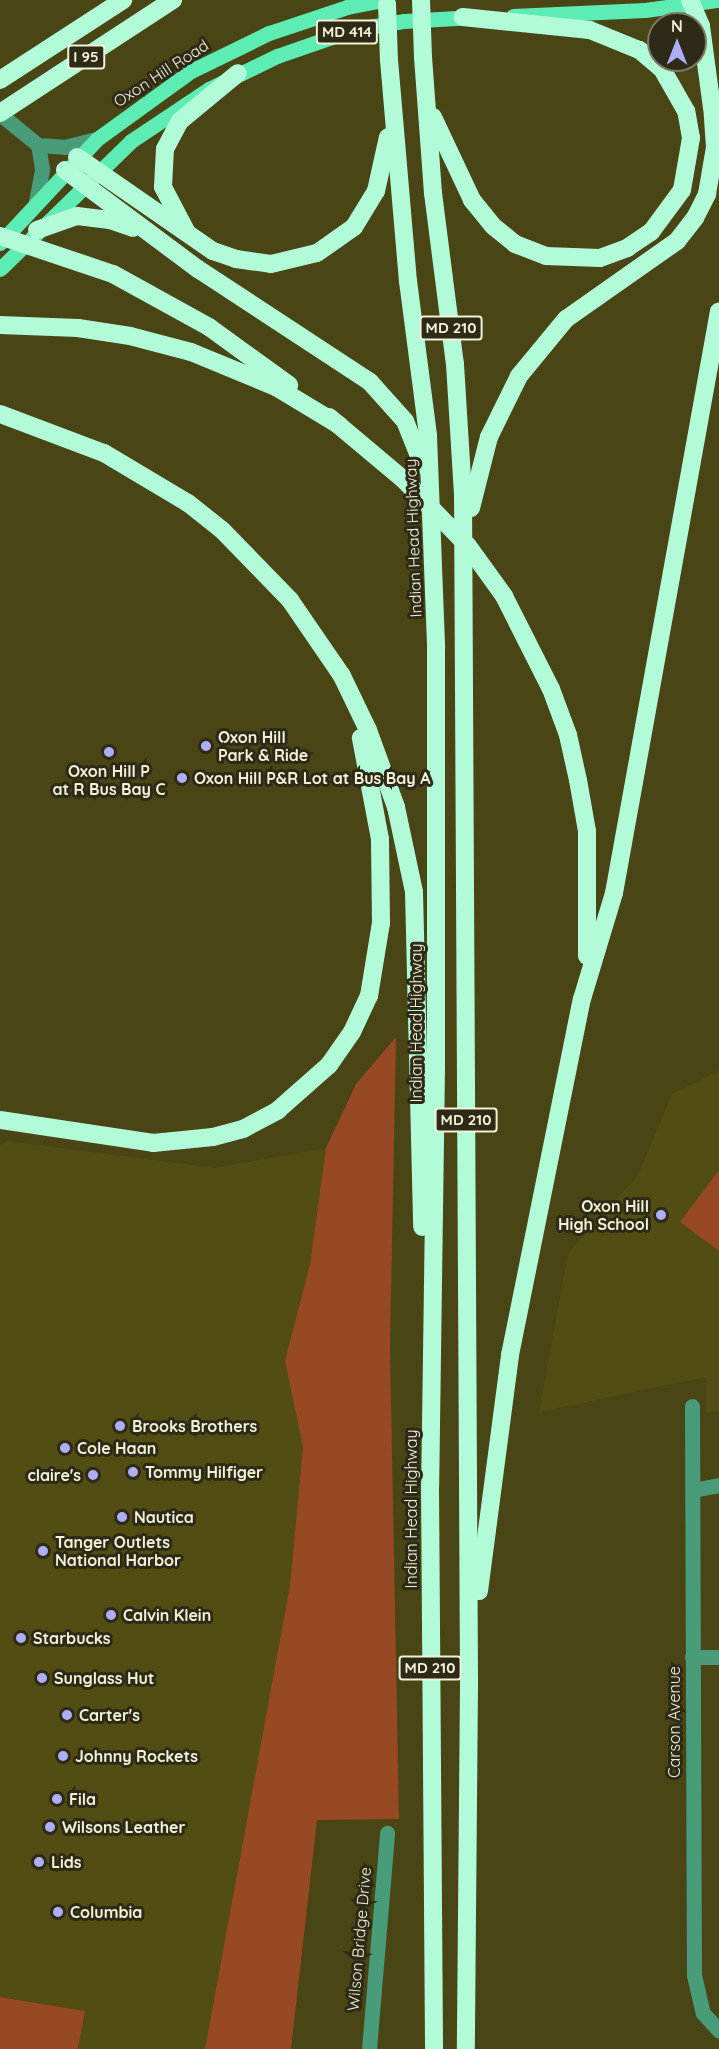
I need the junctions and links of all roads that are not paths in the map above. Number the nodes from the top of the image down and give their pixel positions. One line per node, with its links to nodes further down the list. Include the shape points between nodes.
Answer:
1 (123, 0): 9 (highway, I 95)
2 (173, 0): 11 (highway, I 95)
3 (385, 0): 12 (highway, Indian Head Highway / MD 210, bridge); 13 (main road, Oxon Hill Road / MD 414, via 312,18 227,53 150,98)
4 (421, 0): 10 (highway, MD 210, bridge)
5 (716, 0): 6 (main road, MD 414)
6 (692, 2): 7 (main road, MD 414, via 645,10); 29 (highway, via 701,26 713,115 715,147 707,194 677,241 567,319 519,376 489,437 478,472)
7 (463, 17): 8 (main road, MD 414, via 360,28); 10 (highway, via 590,30 639,50 662,69 686,111 691,138 682,190 651,232 627,248 600,258 546,256 515,244 472,200)
8 (238, 73): 16 (main road, MD 414, via 169,113); 21 (highway, via 180,121 163,158 163,187 170,205)
9 (0, 80)
10 (427, 103): 29 (highway, MD 210, via 433,193 460,431)
11 (0, 113): 14 (street)
12 (392, 120): 21 (highway, via 376,190 354,227 317,254 271,264 236,260); 28 (highway, Indian Head Highway / MD 210)
13 (97, 139): 14 (street, via 64,147); 15 (main road, Oxon Hill Road / MD 414)
14 (38, 145): 17 (street, via 42,169)
15 (71, 164): 16 (highway); 17 (main road, Oxon Hill Road / MD 414)
16 (91, 178): 18 (main road, MD 414); 20 (highway); 21 (highway)
17 (36, 201): 22 (main road, Oxon Hill Road / MD 414)
18 (37, 230): 20 (highway, via 57,221 93,216); 23 (main road, MD 414)
19 (0, 236): 27 (highway, bridge, via 113,274 209,327)
20 (156, 239): 28 (highway, via 384,394 414,438)
21 (198, 242)
22 (0, 243)
23 (0, 269)
24 (719, 311): 31 (highway, via 614,893)
25 (0, 325): 27 (highway, via 88,329 191,352 276,387)
26 (0, 414): 30 (highway, via 104,453 188,503 222,530 290,600)
27 (339, 424): 31 (highway, bridge, via 404,479 468,546 504,596 551,689 568,735 587,831 590,886)
28 (432, 493): 35 (highway, Indian Head Highway / MD 210, via 436,1068)
29 (463, 554): 39 (highway, MD 210)
30 (342, 676): 32 (highway, via 373,788 383,879 381,923 369,996 352,1032 329,1065 278,1110 243,1129 213,1137 153,1143); 35 (highway, via 385,775 414,892)
31 (582, 999): 39 (highway, via 510,1355)
32 (0, 1120)
33 (692, 1407): 36 (street, Carson Avenue)
34 (719, 1485): 36 (street)
35 (430, 1486): 43 (highway, Indian Head Highway / MD 210)
36 (693, 1490): 38 (street, Carson Avenue)
37 (719, 1657): 38 (street)
38 (692, 1658): 41 (street, Carson Avenue, via 694,1976 703,2013)
39 (469, 1686): 44 (highway, MD 210)
40 (387, 1833): 42 (street, Wilson Bridge Drive)
41 (719, 2031)
42 (369, 2049)
43 (434, 2049)
44 (466, 2049)

